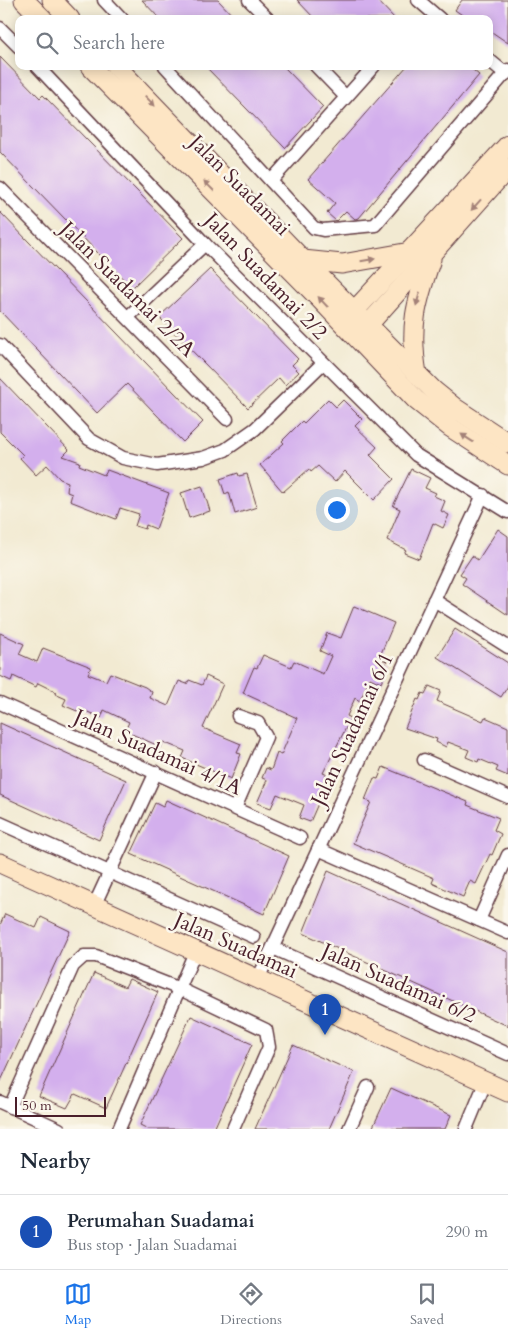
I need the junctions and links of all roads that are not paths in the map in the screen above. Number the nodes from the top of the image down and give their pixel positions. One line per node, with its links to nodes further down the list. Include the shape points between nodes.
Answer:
1 (24, 0): 7 (main road)
2 (52, 0): 8 (main road)
3 (104, 0): 9 (street)
4 (249, 0): 10 (street)
5 (418, 0): 6 (street)
6 (432, 5)
7 (39, 15)
8 (66, 15)
9 (118, 15)
10 (264, 15)
11 (0, 28): 12 (street)
12 (15, 43)
13 (493, 63): 20 (street)
14 (41, 70): 26 (street, Jalan Suadamai 2/2)
15 (94, 70): 31 (main road, Jalan Suadamai, one-way to 15)
16 (120, 70): 29 (main road, Jalan Suadamai, one-way to 29)
17 (169, 70): 24 (street)
18 (320, 70): 21 (street)
19 (370, 70): 21 (street)
20 (507, 72): 24 (street, via 375,225 314,228)
21 (346, 97): 24 (street)
22 (508, 145): 27 (main road)
23 (508, 168): 28 (main road, one-way to 28)
24 (271, 180)
25 (0, 188): 30 (street, Jalan Suadamai 2/2A)
26 (205, 244): 30 (street); 34 (street, Jalan Suadamai 2/2)
27 (410, 252): 29 (main road, one-way to 27, via 342,264); 31 (main road)
28 (432, 253): 32 (main road); 35 (main road, one-way to 35, via 413,320)
29 (303, 260): 31 (main road, Jalan Suadamai)
30 (128, 317): 36 (street, Jalan Suadamai 2/2A)
31 (348, 318): 32 (main road, Jalan Suadamai)
32 (362, 332): 35 (main road); 38 (main road, one-way to 32, via 433,415)
33 (0, 345): 34 (street, via 89,439 123,458 158,465 188,461 225,450 255,428)
34 (323, 363): 39 (street, Jalan Suadamai 2/2, via 416,455)
35 (417, 374): 37 (main road, via 455,408)
36 (227, 419)
37 (508, 443)
38 (508, 464)
39 (482, 495): 40 (street); 41 (street, Jalan Suadamai 6/1)
40 (508, 512)
41 (434, 600): 42 (street); 51 (street, Jalan Suadamai 6/1)
42 (508, 647)
43 (0, 703): 46 (street, Jalan Suadamai 4/1A)
44 (238, 716): 48 (street, via 258,723 266,737)
45 (424, 760): 47 (street)
46 (156, 772): 48 (street, Jalan Suadamai 4/1A); 54 (street)
47 (508, 797)
48 (235, 808): 50 (street, Jalan Suadamai 4/1A)
49 (0, 823): 54 (street)
50 (300, 838)
51 (318, 849): 56 (street); 59 (street, Jalan Suadamai 6/1)
52 (508, 854): 56 (street)
53 (0, 863): 55 (main road, Jalan Suadamai)
54 (110, 873): 55 (street); 58 (street)
55 (94, 906): 60 (main road, Jalan Suadamai)
56 (479, 920): 57 (street)
57 (508, 933)
58 (254, 938)
59 (273, 948): 61 (street, Jalan Suadamai 6/1); 63 (street, Jalan Suadamai 6/2)
60 (195, 952): 61 (main road, Jalan Suadamai); 62 (street)
61 (258, 979): 64 (main road, Jalan Suadamai)
62 (180, 989): 67 (street, via 96,956 84,956 73,966); 69 (street); 70 (street, via 266,1030 269,1046)
63 (508, 1054)
64 (486, 1083): 66 (main road, Jalan Suadamai); 72 (street)
65 (368, 1087): 71 (street)
66 (508, 1092)
67 (5, 1104): 68 (street)
68 (59, 1129)
69 (119, 1129)
70 (233, 1129)
71 (349, 1129)
72 (466, 1129)

